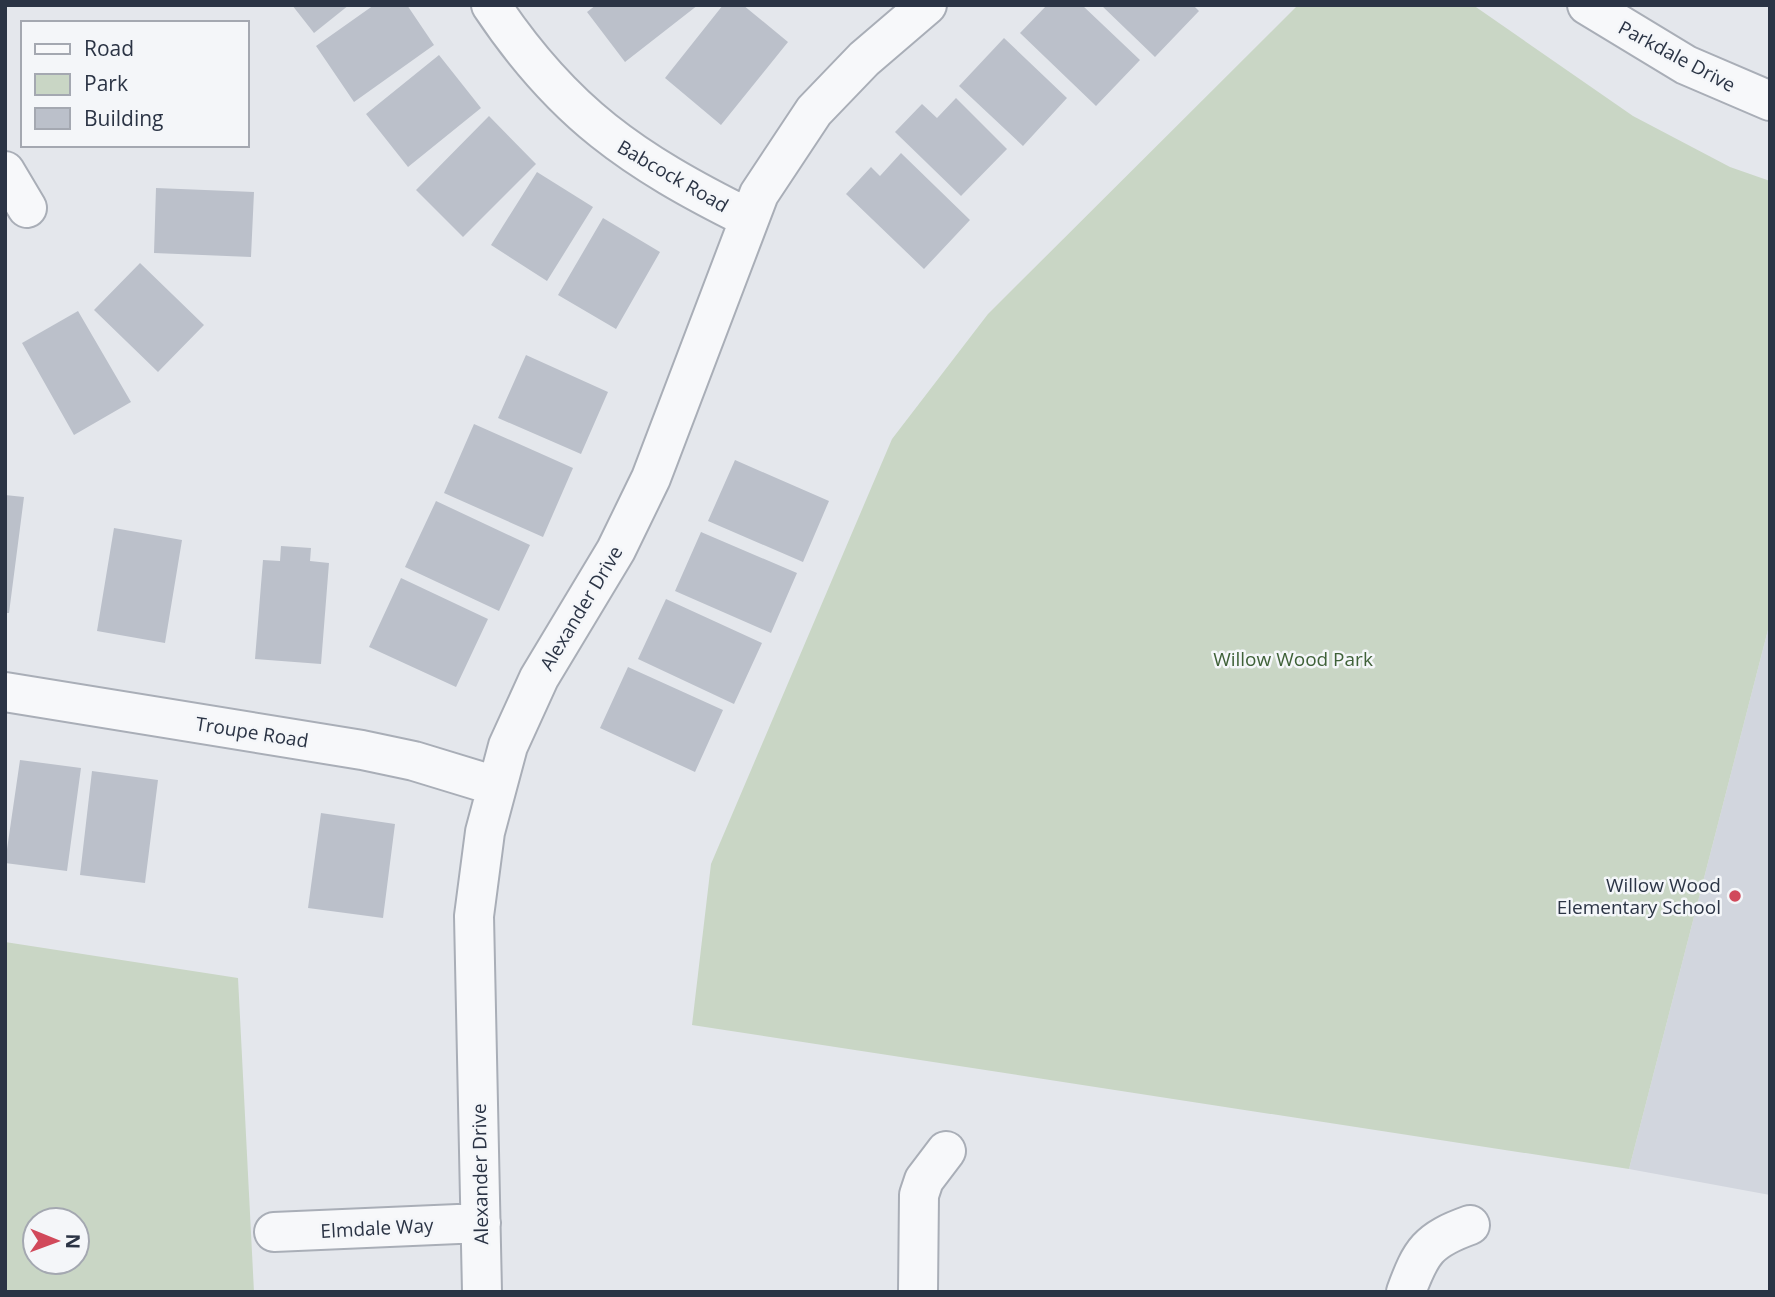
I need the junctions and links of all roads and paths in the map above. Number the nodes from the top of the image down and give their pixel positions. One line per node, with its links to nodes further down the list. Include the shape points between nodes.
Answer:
1 (491, 5): 7 (street, Babcock Road, via 559,91 616,144 688,189)
2 (927, 5): 7 (street, Alexander Drive, via 864,59 814,111 775,167)
3 (1587, 5): 4 (street, Parkdale Drive, via 1686,65)
4 (1770, 101)
5 (5, 171): 6 (street)
6 (27, 208)
7 (748, 218): 9 (street, Alexander Drive, via 651,478 616,550 539,678 508,746)
8 (5, 692): 9 (street, Troupe Road, via 362,750)
9 (496, 786): 11 (street, Alexander Drive, via 474,916)
10 (946, 1151): 15 (street, via 919,1195)
11 (481, 1223): 13 (street, Elmdale Way); 14 (street, Alexander Drive)
12 (1470, 1225): 16 (street, via 1431,1244 1418,1259)
13 (274, 1232)
14 (482, 1292)
15 (918, 1292)
16 (1406, 1292)

